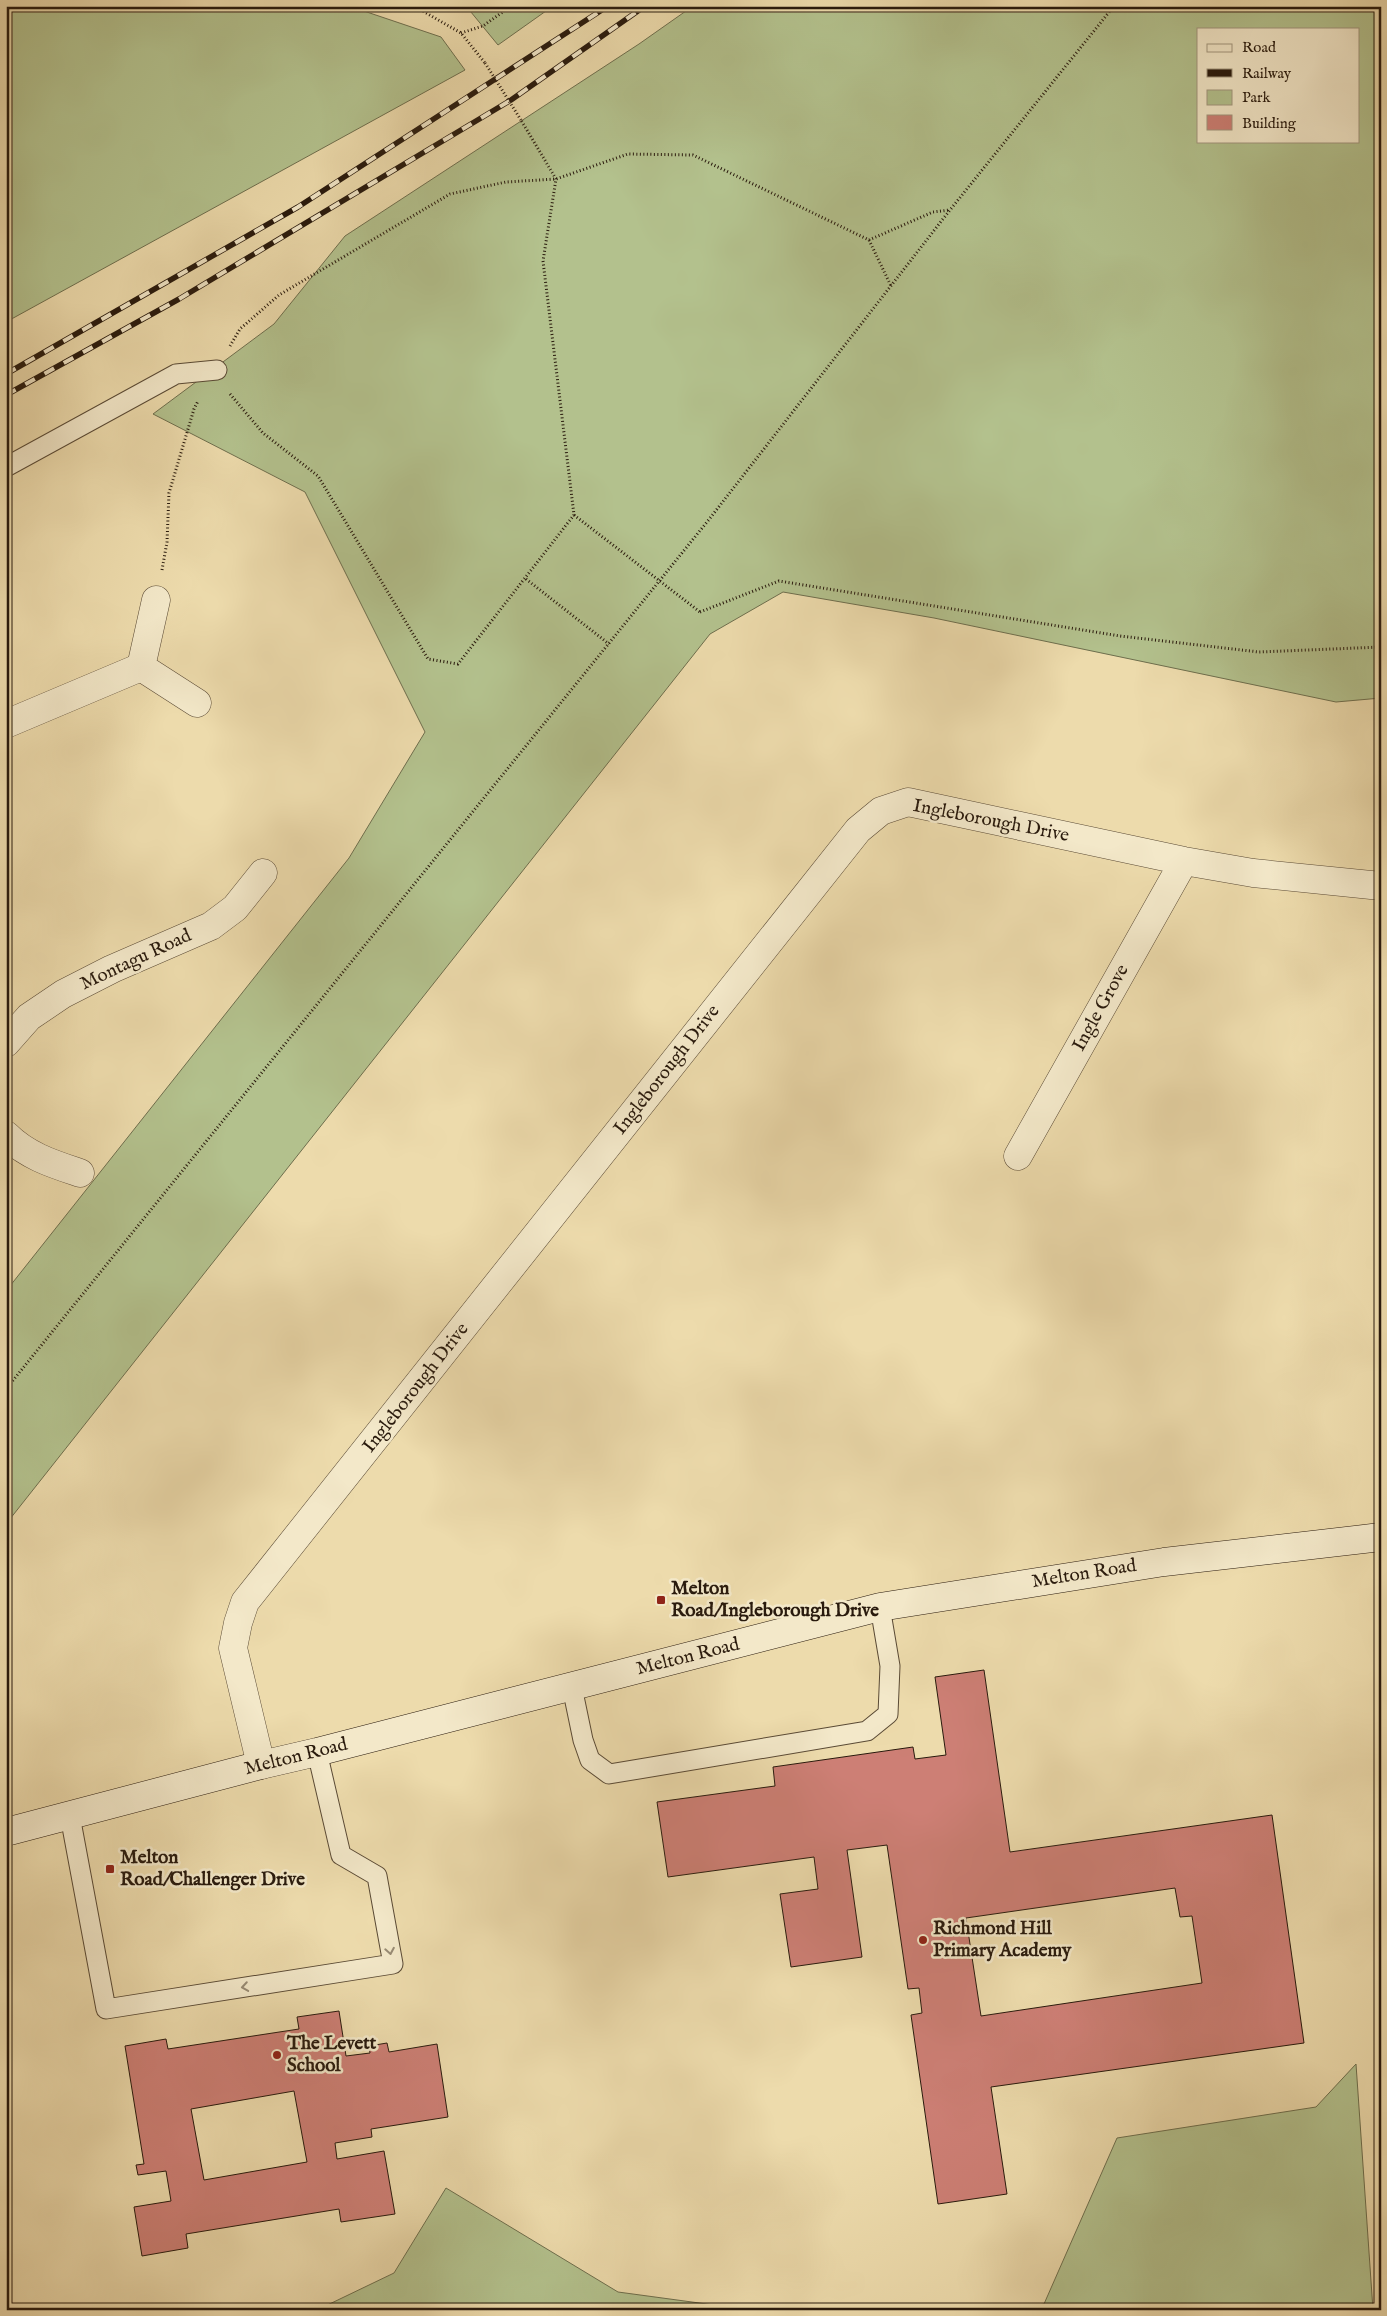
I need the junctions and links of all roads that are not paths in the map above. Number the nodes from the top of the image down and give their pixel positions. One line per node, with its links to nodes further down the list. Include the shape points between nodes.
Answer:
1 (215, 372): 2 (lane, via 176,374)
2 (6, 467)
3 (156, 600): 4 (street)
4 (141, 667): 5 (street); 6 (street)
5 (197, 703)
6 (6, 724)
7 (1184, 861): 9 (street, Ingleborough Drive, via 1253,873); 12 (street, Ingle Grove); 18 (street, Ingleborough Drive, via 908,802 881,810 858,830 245,1602 233,1648)
8 (263, 873): 10 (street, Montagu Road, via 235,908 211,926 112,969 64,994 28,1018)
9 (1381, 886)
10 (6, 1044)
11 (6, 1135): 13 (street, via 18,1147 42,1160)
12 (1018, 1156)
13 (80, 1173)
14 (1381, 1537): 15 (street, Melton Road, via 1164,1562)
15 (880, 1607): 16 (street, Melton Road); 16 (lane, via 890,1666 888,1714 867,1731 609,1774 590,1760)
16 (572, 1686): 17 (street, Melton Road)
17 (317, 1752): 18 (street, Melton Road); 19 (lane, one-way to 19, via 341,1855 376,1876 393,1964 106,2009)
18 (261, 1764): 19 (street, Melton Road)
19 (70, 1816): 20 (street, Melton Road)
20 (6, 1832)

